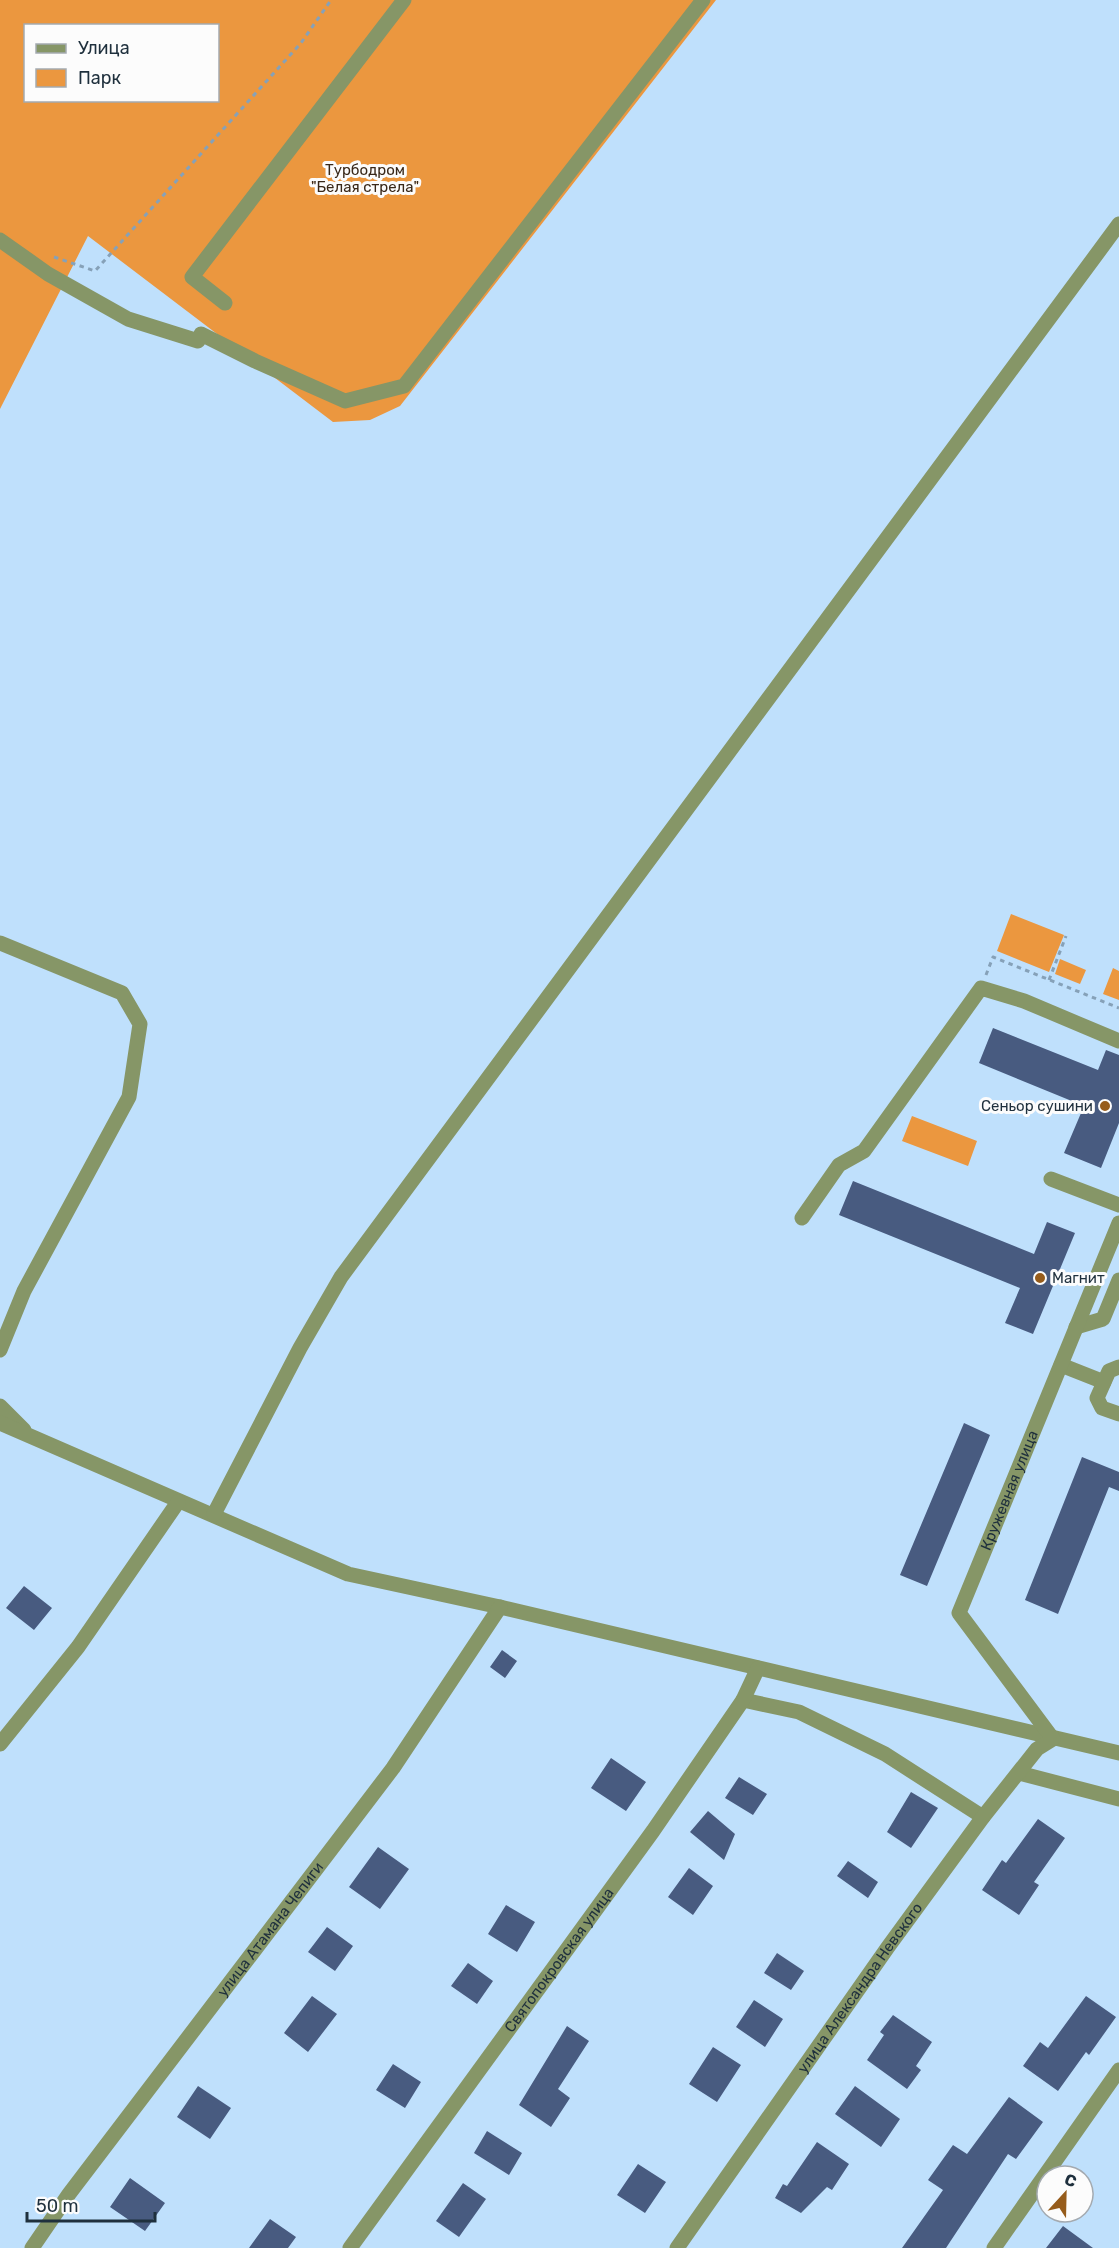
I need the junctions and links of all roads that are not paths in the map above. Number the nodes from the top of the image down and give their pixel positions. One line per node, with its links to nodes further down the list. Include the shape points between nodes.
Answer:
1 (404, 0): 5 (street, via 192,277)
2 (703, 0): 4 (street, via 404,386 345,400 201,334 198,341 128,319 48,274)
3 (1119, 224): 23 (street, via 341,1277)
4 (0, 240)
5 (225, 303)
6 (0, 943): 14 (street, via 122,993 140,1024 129,1097 24,1291)
7 (1119, 1041): 10 (street, via 1024,1001 981,988 864,1151 839,1166)
8 (1051, 1179): 9 (street)
9 (1119, 1205)
10 (802, 1218)
11 (1119, 1223): 13 (street, Кружевная улица)
12 (1119, 1280): 13 (street, via 1103,1319)
13 (1076, 1327): 15 (street, Кружевная улица)
14 (0, 1350)
15 (1061, 1365): 17 (street); 27 (street, Кружевная улица, via 959,1613)
16 (1119, 1367): 17 (street, via 1109,1371)
17 (1104, 1382): 19 (street, via 1097,1398 1102,1408)
18 (0, 1406): 21 (street)
19 (1119, 1414)
20 (0, 1423): 21 (street)
21 (30, 1436): 22 (street)
22 (177, 1502): 23 (street); 28 (street, via 78,1647)
23 (214, 1514): 24 (street, via 348,1574)
24 (500, 1607): 25 (street); 34 (street, улица Атамана Чепиги, via 393,1768)
25 (758, 1668): 26 (street, Святопокровская улица); 27 (street)
26 (744, 1700): 32 (street, via 799,1712 885,1754); 35 (street, Святопокровская улица)
27 (1053, 1738): 29 (street); 30 (street, улица Александра Невского, via 1037,1749)
28 (0, 1744)
29 (1119, 1753)
30 (1019, 1773): 31 (street); 32 (street, улица Александра Невского)
31 (1119, 1799)
32 (983, 1817): 36 (street, улица Александра Невского)
33 (1119, 2070): 37 (street)
34 (32, 2248)
35 (350, 2248)
36 (678, 2248)
37 (994, 2248)

